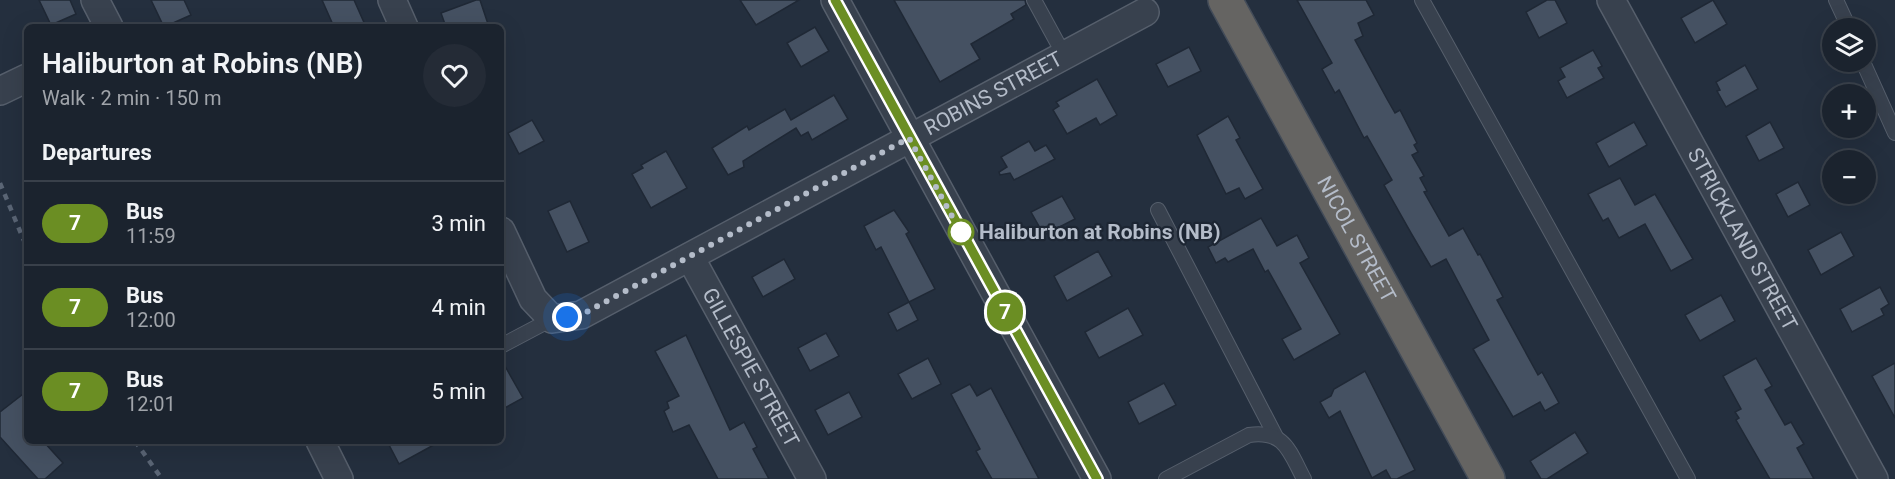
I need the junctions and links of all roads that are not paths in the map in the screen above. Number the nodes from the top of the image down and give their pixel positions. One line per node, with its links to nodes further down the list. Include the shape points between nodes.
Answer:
1 (95, 0): 11 (street)
2 (392, 0): 12 (street)
3 (835, 0): 18 (street)
4 (1034, 0): 13 (lane)
5 (1225, 0): 31 (highway, NICOL STREET)
6 (1422, 0): 32 (lane)
7 (1611, 0): 33 (street, STRICKLAND STREET)
8 (1836, 0): 10 (lane)
9 (1145, 12): 13 (street, ROBINS STREET)
10 (1844, 18)
11 (107, 24)
12 (404, 24)
13 (1064, 55): 18 (street, ROBINS STREET)
14 (1868, 72): 17 (lane)
15 (24, 79): 16 (street)
16 (0, 91)
17 (1895, 133)
18 (909, 138): 21 (street, ROBINS STREET); 28 (street)
19 (1158, 210): 24 (lane)
20 (504, 237): 22 (street, via 533,299)
21 (690, 257): 22 (street, ROBINS STREET, via 581,315); 27 (street, GILLESPIE STREET)
22 (552, 319): 23 (lane)
23 (504, 344)
24 (1276, 437): 29 (lane, via 1263,433 1248,435); 30 (lane, via 1285,444)
25 (325, 444): 26 (street)
26 (339, 479)
27 (812, 479)
28 (1097, 479)
29 (1166, 479)
30 (1304, 479)
31 (1488, 479)
32 (1688, 479)
33 (1874, 479)

